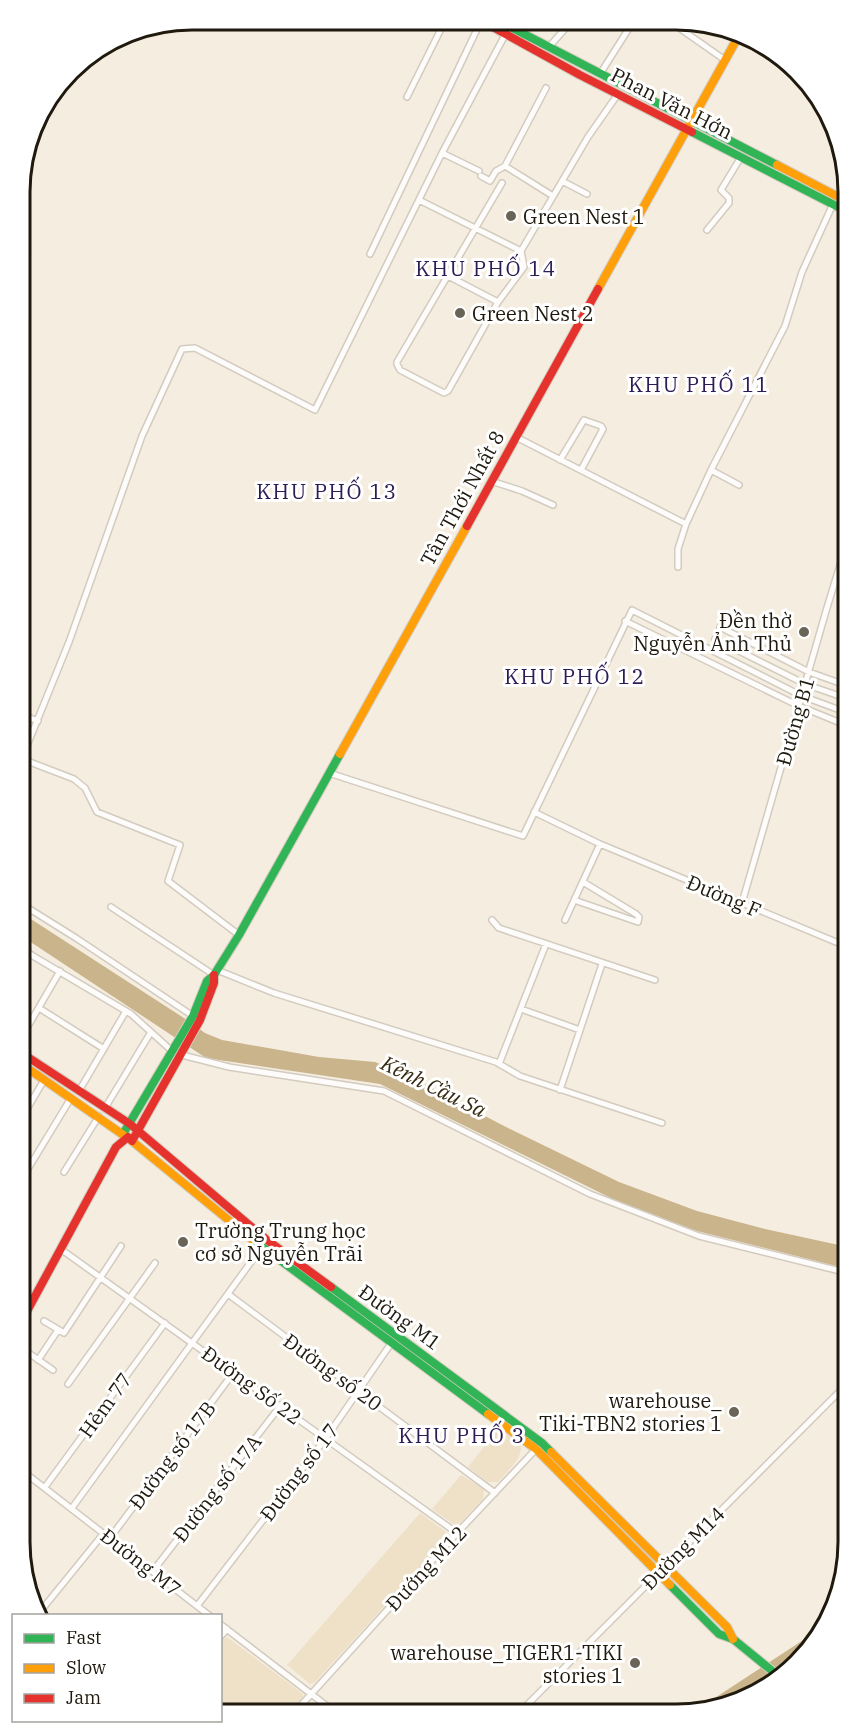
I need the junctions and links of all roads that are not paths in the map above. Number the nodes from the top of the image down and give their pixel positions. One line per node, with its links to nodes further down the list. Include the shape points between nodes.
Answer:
1 (440, 30): 15 (street)
2 (478, 30): 32 (street)
3 (497, 30): 8 (street, Phan Văn Hớn)
4 (516, 30): 10 (street, Phan Văn Hớn)
5 (564, 30): 10 (street)
6 (628, 30): 12 (street)
7 (683, 30): 11 (street)
8 (505, 35): 14 (street, Phan Văn Hớn); 18 (street)
9 (735, 42): 11 (street, Tân Thới Nhất 8)
10 (548, 48): 12 (street, Phan Văn Hớn)
11 (725, 60): 16 (street, Tân Thới Nhất 8)
12 (600, 74): 16 (street, Phan Văn Hớn)
13 (546, 88): 20 (street)
14 (618, 94): 17 (street, Phan Văn Hớn); 21 (street)
15 (407, 97)
16 (693, 120): 17 (street, Tân Thới Nhất 8); 25 (street, Phan Văn Hớn)
17 (687, 129): 19 (street, Phan Văn Hớn); 35 (street, Tân Thới Nhất 8)
18 (442, 153): 20 (street, via 490,181); 26 (street)
19 (741, 157): 27 (street, Phan Văn Hớn); 30 (street, via 721,188 729,203)
20 (505, 166): 24 (street)
21 (562, 181): 23 (street); 24 (street)
22 (502, 183): 29 (street)
23 (587, 194)
24 (553, 196): 31 (street)
25 (838, 196)
26 (419, 200): 29 (street); 56 (street, via 315,410 195,348 182,349 142,436)
27 (833, 204): 28 (street, Phan Văn Hớn); 38 (street, via 802,272 785,326)
28 (838, 206)
29 (476, 229): 31 (street); 33 (street)
30 (707, 230)
31 (520, 252): 34 (street, via 524,267)
32 (370, 254)
33 (448, 276): 34 (street); 34 (street, via 397,364 400,370 440,392 447,392)
34 (498, 302)
35 (516, 437): 36 (street); 39 (street, Tân Thới Nhất 8)
36 (560, 460): 37 (street); 37 (street, via 584,420 601,426 603,429)
37 (581, 470): 42 (street)
38 (711, 470): 40 (street); 42 (street)
39 (491, 481): 41 (street); 60 (street, Tân Thới Nhất 8)
40 (738, 485)
41 (553, 505)
42 (687, 524): 43 (street, via 678,549)
43 (678, 567)
44 (838, 573): 48 (street, Đường B1)
45 (625, 621): 51 (street, via 632,610); 53 (street); 61 (street)
46 (720, 627): 48 (street)
47 (715, 639): 50 (street)
48 (809, 672): 49 (street); 50 (street, Đường B1)
49 (838, 682)
50 (805, 684): 51 (street, Đường B1); 52 (street)
51 (802, 696): 53 (street, Đường B1); 54 (street)
52 (838, 696)
53 (798, 706): 57 (street); 65 (street, Đường B1)
54 (838, 709)
55 (30, 718): 56 (street)
56 (38, 721): 58 (street)
57 (838, 722)
58 (30, 740)
59 (30, 764): 70 (street, via 74,779 85,788 97,812 180,845 168,881)
60 (329, 773): 61 (street, via 523,836); 70 (street, Tân Thới Nhất 8)
61 (534, 812): 62 (street, Đường F)
62 (600, 844): 63 (street); 65 (street, Đường F)
63 (583, 882): 64 (street); 64 (street, via 636,914 638,922)
64 (574, 900): 69 (street)
65 (742, 903): 71 (street, Đường F)
66 (111, 907): 76 (street)
67 (30, 909): 81 (street)
68 (492, 920): 72 (street, via 499,928)
69 (565, 920)
70 (240, 935): 76 (street, Tân Thới Nhất 8)
71 (838, 943)
72 (546, 944): 74 (street); 79 (street)
73 (30, 953): 75 (street)
74 (602, 964): 77 (street); 83 (street)
75 (60, 971): 78 (street); 80 (street)
76 (216, 973): 81 (street, Tân Thới Nhất 8, via 207,981); 89 (street)
77 (655, 980)
78 (39, 1008): 82 (street); 85 (street)
79 (520, 1009): 83 (street); 89 (street)
80 (126, 1011): 84 (street); 85 (street)
81 (197, 1018): 86 (street); 87 (street)
82 (30, 1023)
83 (580, 1030): 93 (street)
84 (151, 1032): 86 (street); 96 (street)
85 (105, 1049): 92 (street)
86 (172, 1051): 99 (street)
87 (182, 1055): 100 (street); 108 (street, via 229,1067 384,1091 590,1194 688,1232)
88 (30, 1058): 92 (street, Đường M1)
89 (500, 1064): 93 (street, via 519,1076)
90 (30, 1071): 91 (street, Đường M1)
91 (44, 1080): 94 (street, Đường M1); 95 (street)
92 (79, 1090): 96 (street, Đường M1)
93 (560, 1090): 98 (street)
94 (71, 1098): 97 (street, Đường M1); 102 (street)
95 (30, 1104)
96 (105, 1108): 99 (street, Đường M1)
97 (99, 1116): 101 (street, Đường M1); 103 (street)
98 (662, 1123)
99 (130, 1124): 100 (street, Đường M1); 101 (street)
100 (139, 1131): 101 (street); 104 (street, Đường M1)
101 (128, 1137): 104 (street, Đường M1); 106 (street, via 116,1147)
102 (30, 1166)
103 (64, 1172)
104 (265, 1244): 110 (street); 116 (street, Đường M1)
105 (121, 1246): 109 (street)
106 (62, 1250): 109 (street, Đường Số 22); 112 (street)
107 (155, 1263): 111 (street)
108 (838, 1270)
109 (100, 1277): 111 (street, Đường Số 22); 115 (street, via 64,1333)
110 (228, 1294): 117 (street); 123 (street, Đường số 20)
111 (129, 1298): 114 (street, Đường Số 22); 122 (street)
112 (30, 1306)
113 (44, 1321): 115 (street)
114 (165, 1323): 117 (street, Đường Số 22); 129 (street, Hẻm 77)
115 (58, 1330): 119 (street)
116 (395, 1339): 123 (street, Đường số 17); 127 (street, Đường M1)
117 (193, 1342): 121 (street, Đường Số 22); 131 (street)
118 (30, 1354): 119 (street)
119 (38, 1360): 120 (street)
120 (53, 1370)
121 (234, 1372): 125 (street, Đường Số 22); 134 (street, Đường số 17B)
122 (68, 1384)
123 (359, 1391): 126 (street, Đường số 17); 130 (street, Đường số 20)
124 (838, 1393): 135 (street, Đường M14)
125 (281, 1406): 126 (street, Đường Số 22); 136 (street, Đường số 17A)
126 (326, 1438): 133 (street, Đường Số 22); 138 (street, Đường số 17)
127 (539, 1446): 130 (street, Đướng M12); 135 (street, Đường M1); 137 (street, Đường M1)
128 (30, 1476): 129 (street, Đường M7)
129 (45, 1487): 131 (street, Đường M7)
130 (495, 1493): 133 (street, Đướng M12)
131 (72, 1508): 132 (street, Đường M7)
132 (104, 1533): 134 (street, Đường M7); 139 (street)
133 (457, 1533): 146 (street, Đướng M12)
134 (110, 1538): 136 (street, Đường M7)
135 (666, 1566): 137 (street, Đường M14); 144 (street, Đường M1, via 727,1627)
136 (153, 1571): 138 (street, Đường M7)
137 (658, 1573): 144 (street, Đường M1, via 718,1634); 149 (street, Đường M14)
138 (197, 1606): 140 (street, Đường M7)
139 (44, 1607)
140 (207, 1614)
141 (222, 1625): 142 (street)
142 (227, 1629): 143 (street); 146 (street)
143 (222, 1635)
144 (734, 1640): 145 (street, Đường M1)
145 (774, 1672)
146 (312, 1694): 147 (street, Đướng M12); 148 (street)
147 (303, 1704)
148 (325, 1704)
149 (528, 1704)

